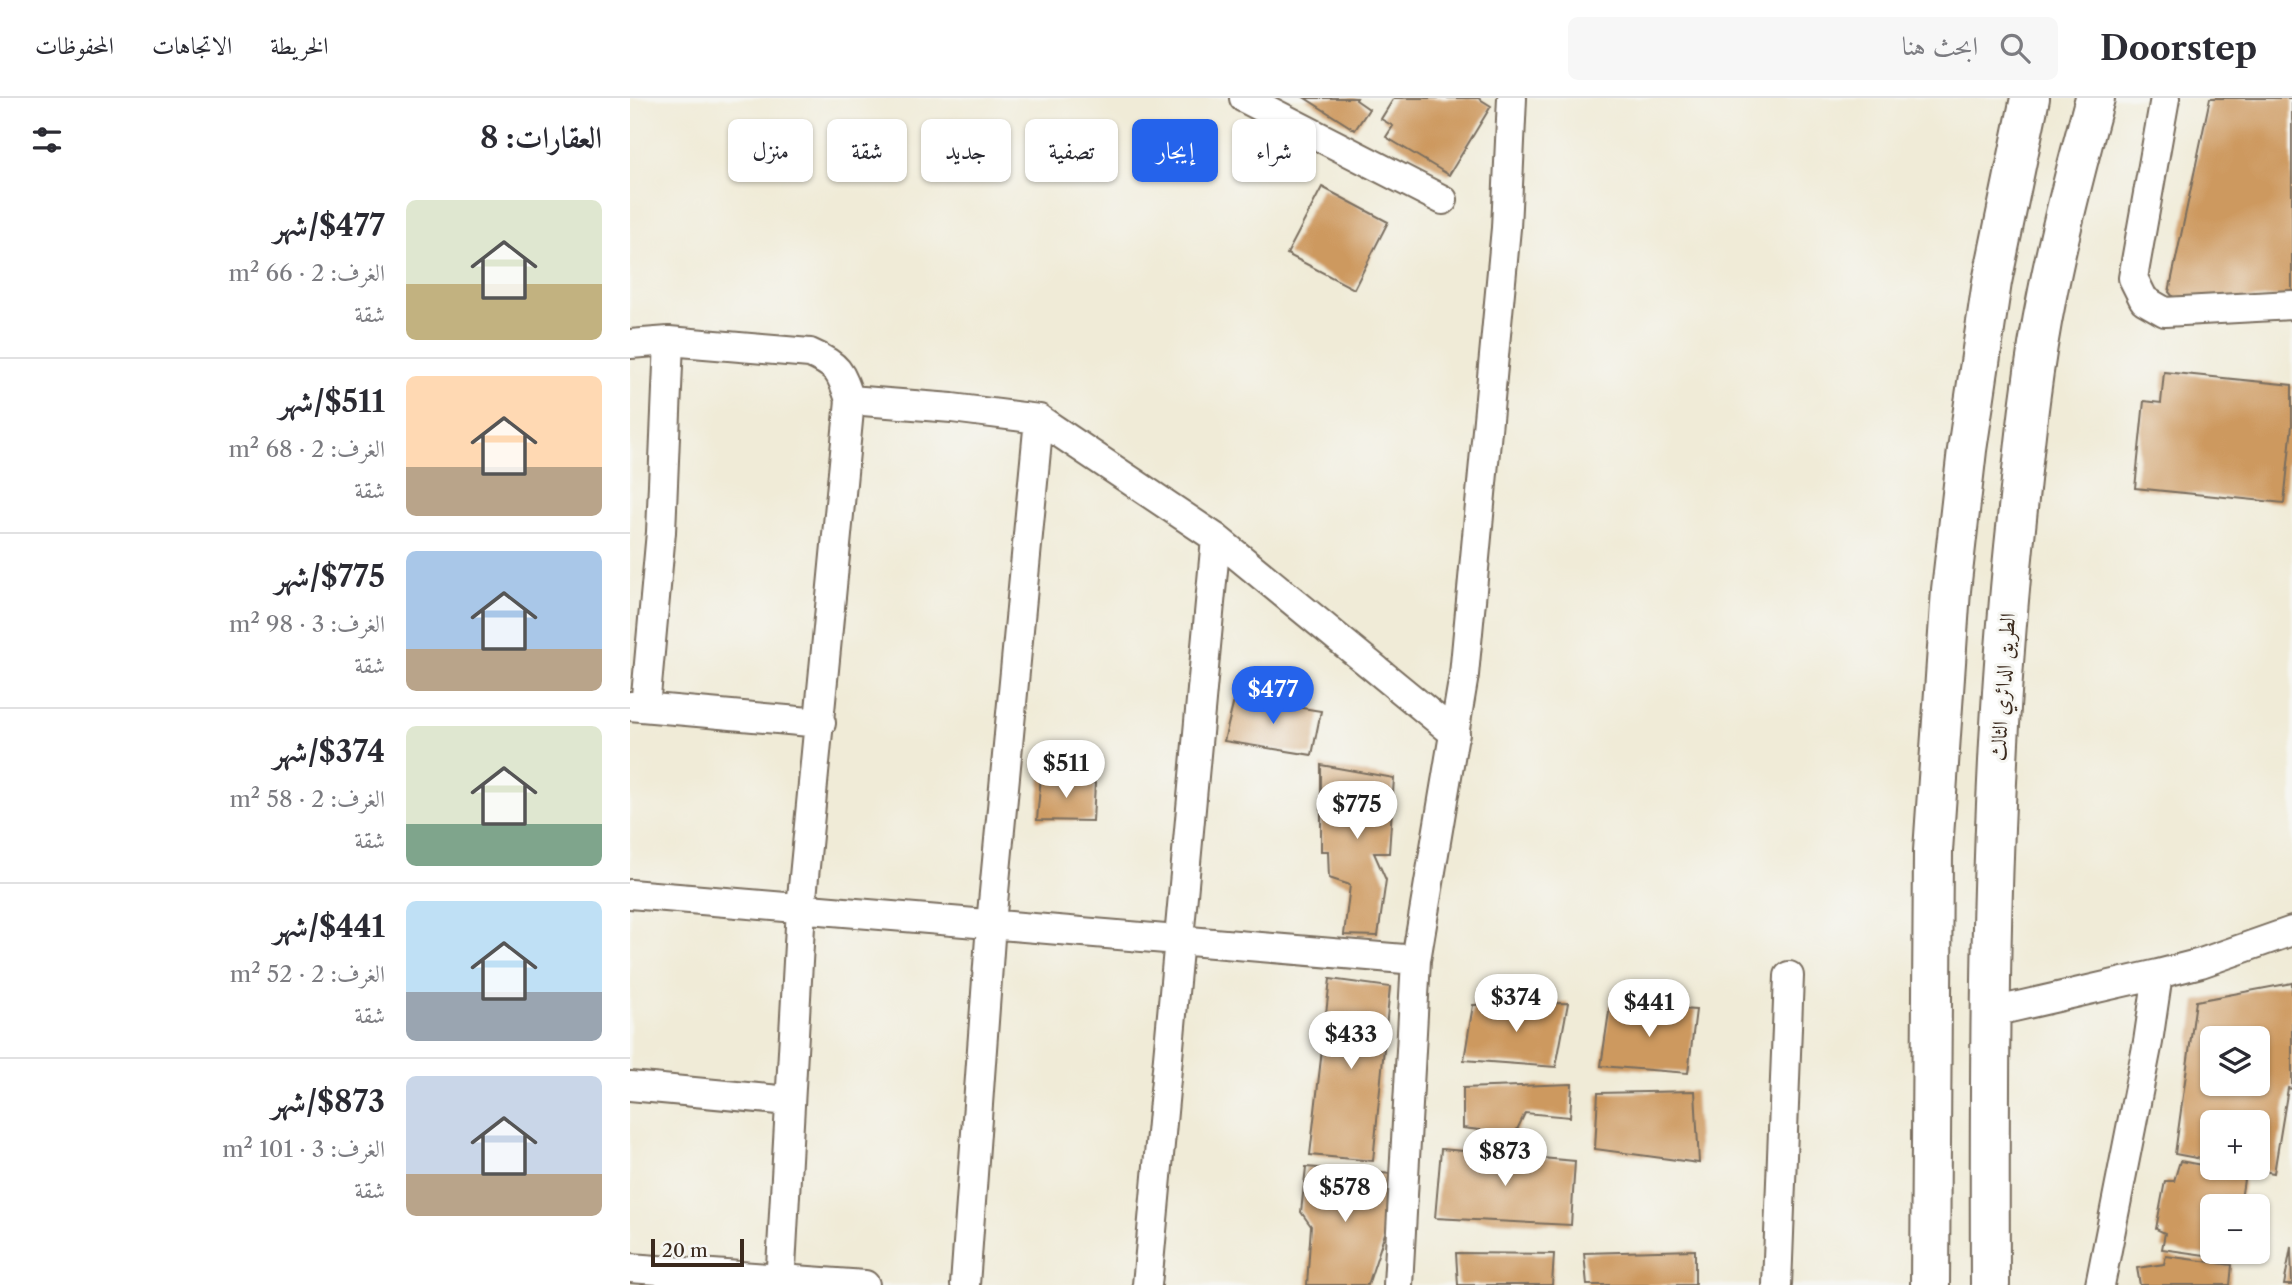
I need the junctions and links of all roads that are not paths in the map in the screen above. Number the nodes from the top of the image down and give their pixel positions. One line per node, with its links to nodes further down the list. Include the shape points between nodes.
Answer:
1 (1244, 98): 6 (street)
2 (1512, 98): 15 (street, via 1506,228)
3 (2030, 98): 34 (highway, via 1992,282 1951,590 1933,851)
4 (2095, 98): 24 (highway, الطريق الدائري الثالث, via 2046,299 2024,444 2003,655)
5 (2165, 98): 7 (street, via 2133,278 2144,300 2165,312)
6 (1443, 200)
7 (2292, 305)
8 (668, 341): 9 (street); 10 (street, via 810,353 831,362 843,377); 13 (street, via 661,532)
9 (630, 344)
10 (850, 400): 11 (street); 14 (street, via 832,557)
11 (1039, 419): 12 (street); 18 (street)
12 (1216, 538): 15 (street); 20 (street)
13 (638, 706): 14 (street)
14 (821, 723): 17 (street)
15 (1455, 734): 21 (street)
16 (630, 894): 17 (street)
17 (801, 908): 18 (street); 26 (street)
18 (991, 924): 20 (street); 30 (street)
19 (2292, 931): 22 (street)
20 (1179, 940): 21 (street); 31 (street)
21 (1416, 960): 32 (street)
22 (2158, 974): 24 (street); 36 (street)
23 (1789, 976): 33 (street)
24 (1988, 1013): 35 (highway, الطريق الدائري الثالث)
25 (630, 1086): 26 (street)
26 (790, 1101): 28 (street)
27 (630, 1268): 28 (street)
28 (780, 1282): 29 (street)
29 (865, 1285)
30 (965, 1285)
31 (1147, 1285)
32 (1398, 1285)
33 (1777, 1285)
34 (1930, 1285)
35 (1990, 1285)
36 (2100, 1285)

